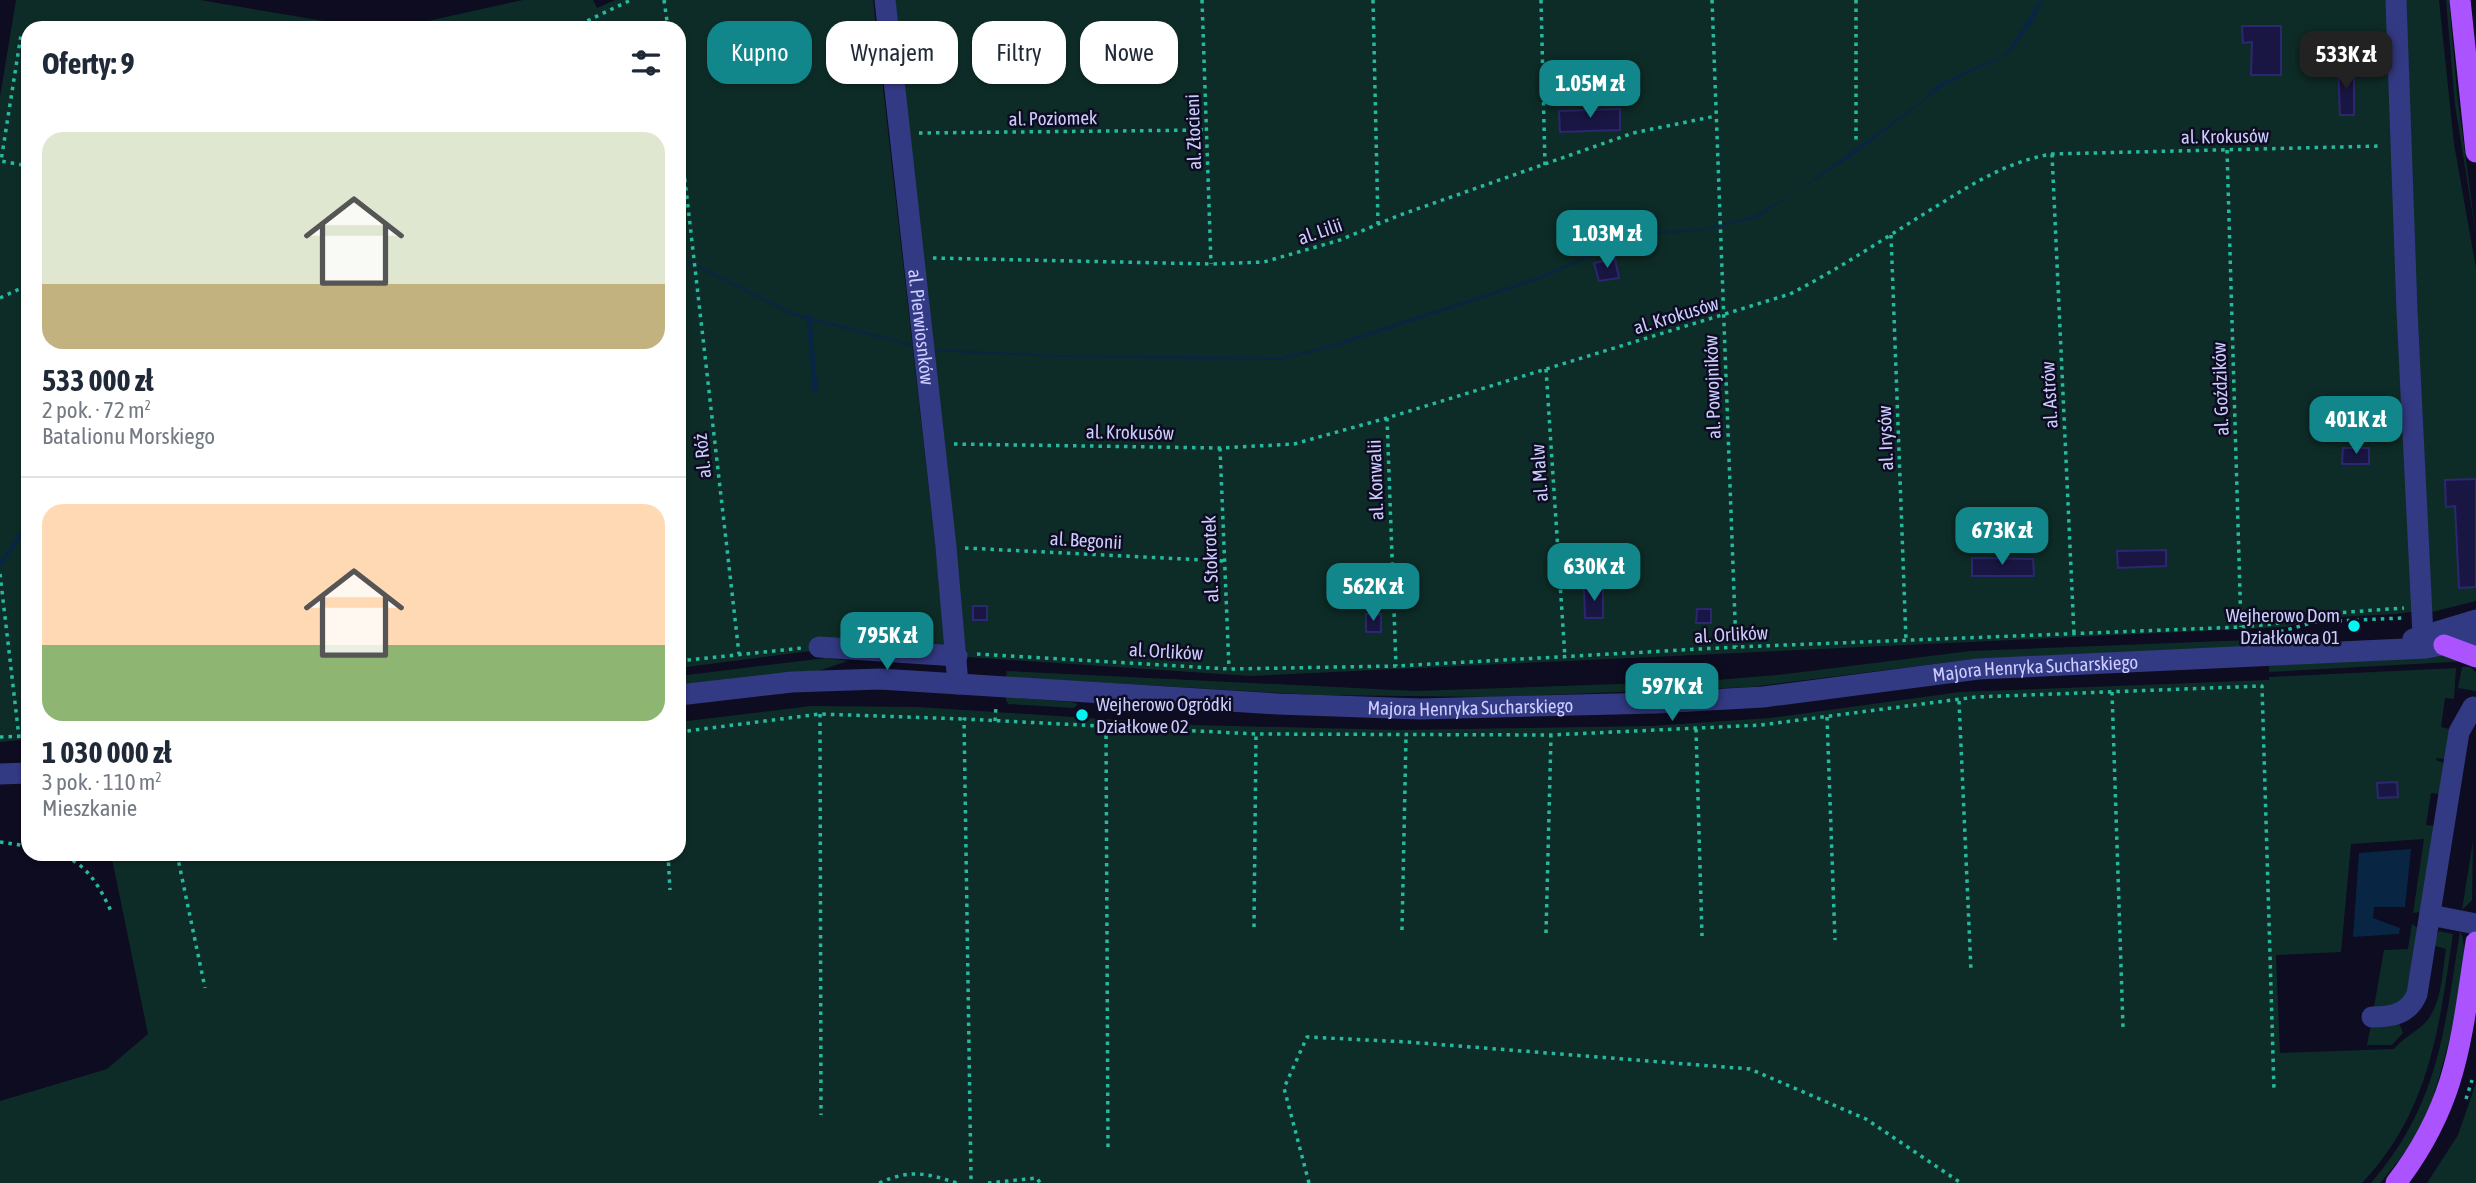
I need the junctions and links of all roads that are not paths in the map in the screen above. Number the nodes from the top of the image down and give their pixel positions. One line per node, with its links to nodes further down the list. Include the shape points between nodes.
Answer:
1 (885, 0): 11 (street, al. Pierwiosnków)
2 (2396, 0): 5 (street)
3 (2460, 0): 4 (main road)
4 (2476, 152)
5 (2421, 618): 6 (street, Majora Henryka Sucharskiego); 10 (street, Majora Henryka Sucharskiego)
6 (2476, 620)
7 (2476, 638): 8 (street, Majora Henryka Sucharskiego)
8 (2444, 645): 10 (street, Majora Henryka Sucharskiego); 12 (main road)
9 (819, 647): 11 (street)
10 (2385, 650): 13 (street, Majora Henryka Sucharskiego, via 1978,669 1763,697 1600,705 1407,709)
11 (957, 654): 13 (street, al. Pierwiosnków)
12 (2476, 657)
13 (958, 684): 14 (street, Majora Henryka Sucharskiego, via 841,680)
14 (686, 694)
15 (2473, 707): 18 (street, via 2459,732)
16 (21, 773): 17 (street)
17 (0, 774)
18 (2430, 915): 19 (street); 21 (street, via 2414,1001 2393,1015)
19 (2476, 924)
20 (2476, 942): 22 (main road, via 2450,1086 2427,1139)
21 (2372, 1017)
22 (2396, 1183)

